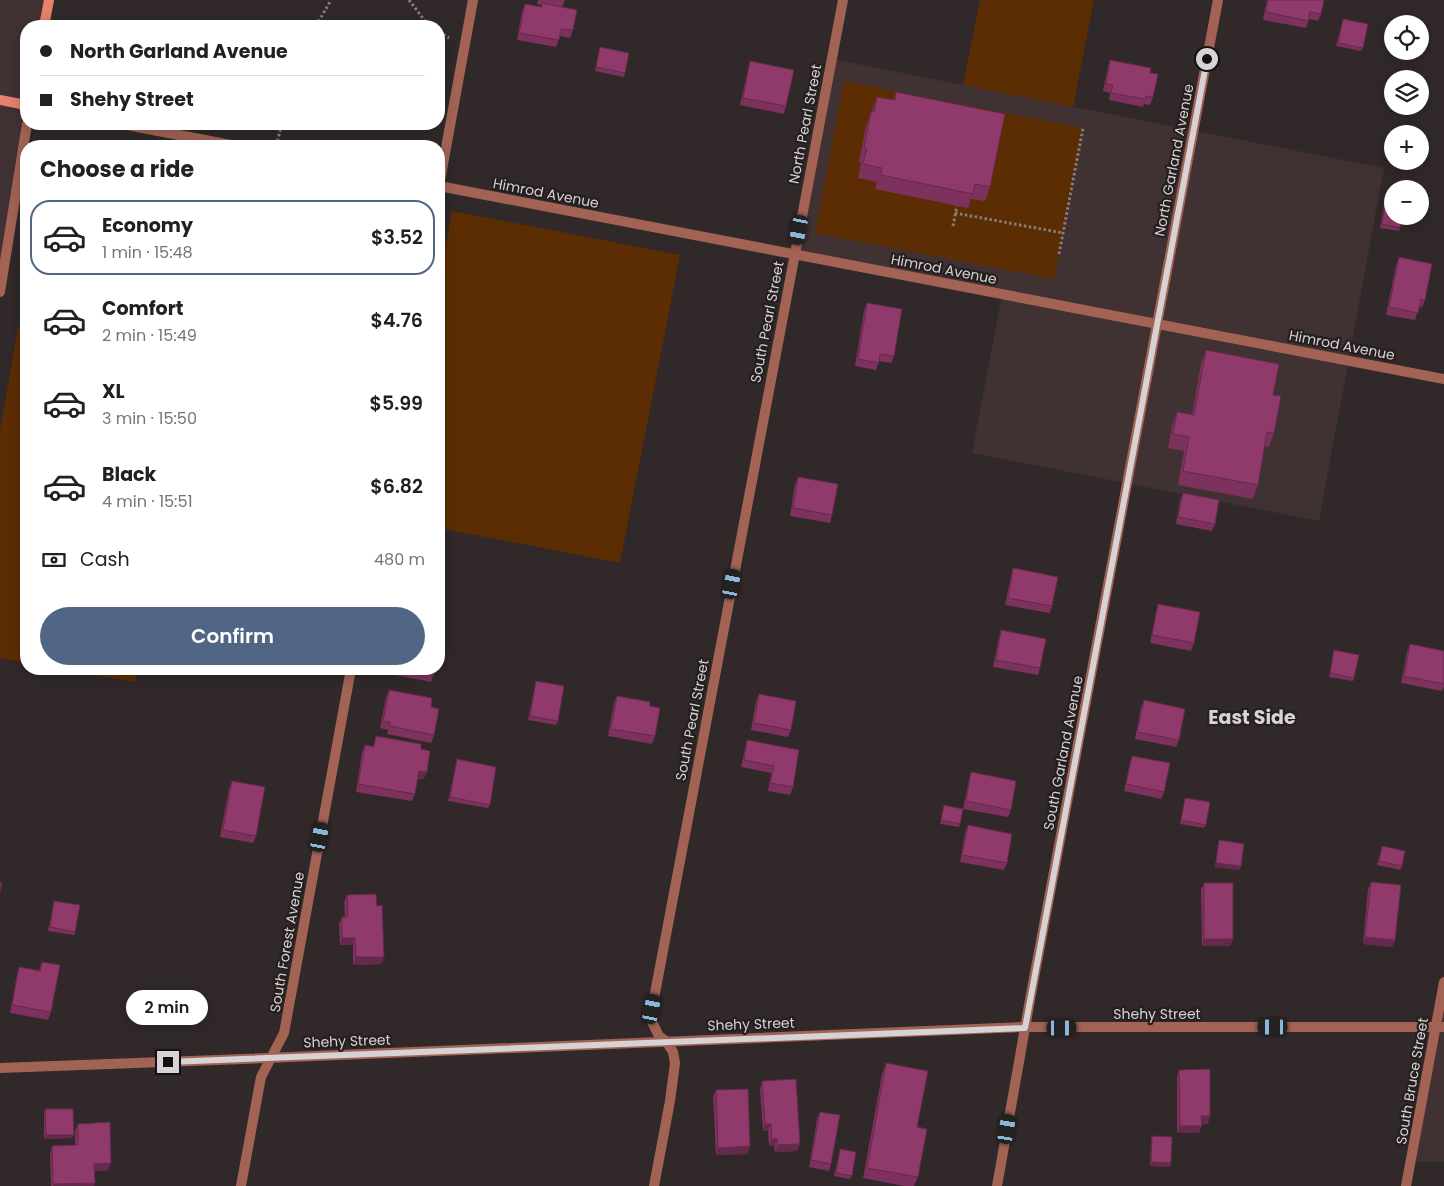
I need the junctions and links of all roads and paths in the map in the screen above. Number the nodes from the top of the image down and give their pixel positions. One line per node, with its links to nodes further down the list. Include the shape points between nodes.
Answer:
1 (49, 0): 7 (main road)
2 (331, 0): 8 (path)
3 (409, 0): 9 (path)
4 (473, 0): 15 (street)
5 (842, 0): 22 (street, North Pearl Street)
6 (1218, 0): 25 (street, North Garland Avenue)
7 (45, 20)
8 (319, 20)
9 (424, 20)
10 (0, 100): 11 (main road)
11 (20, 104)
12 (1083, 128): 21 (path)
13 (153, 130): 14 (street)
14 (205, 140)
15 (445, 153)
16 (20, 168): 24 (street)
17 (445, 187): 22 (street, Himrod Avenue)
18 (957, 206): 19 (path)
19 (956, 213): 20 (path); 21 (path)
20 (953, 226)
21 (1063, 233): 23 (path)
22 (794, 254): 25 (street, Himrod Avenue); 31 (street, South Pearl Street, via 652,1009 651,1020 659,1036)
23 (1059, 254)
24 (0, 292)
25 (1157, 324): 26 (street, Himrod Avenue); 30 (street, South Garland Avenue)
26 (1444, 379)
27 (350, 675): 32 (street, South Forest Avenue, via 284,1033)
28 (1444, 982): 29 (street, South Bruce Street)
29 (1440, 1027): 30 (street, Shehy Street); 37 (street, South Bruce Street)
30 (1025, 1028): 31 (street, Shehy Street); 36 (street, South Garland Avenue)
31 (666, 1041): 32 (street, Shehy Street); 35 (street, South Pearl Street, via 673,1052 675,1067)
32 (272, 1058): 33 (street, Shehy Street); 34 (street, South Forest Avenue, via 261,1077)
33 (0, 1068)
34 (241, 1186)
35 (654, 1186)
36 (996, 1186)
37 (1406, 1186)

